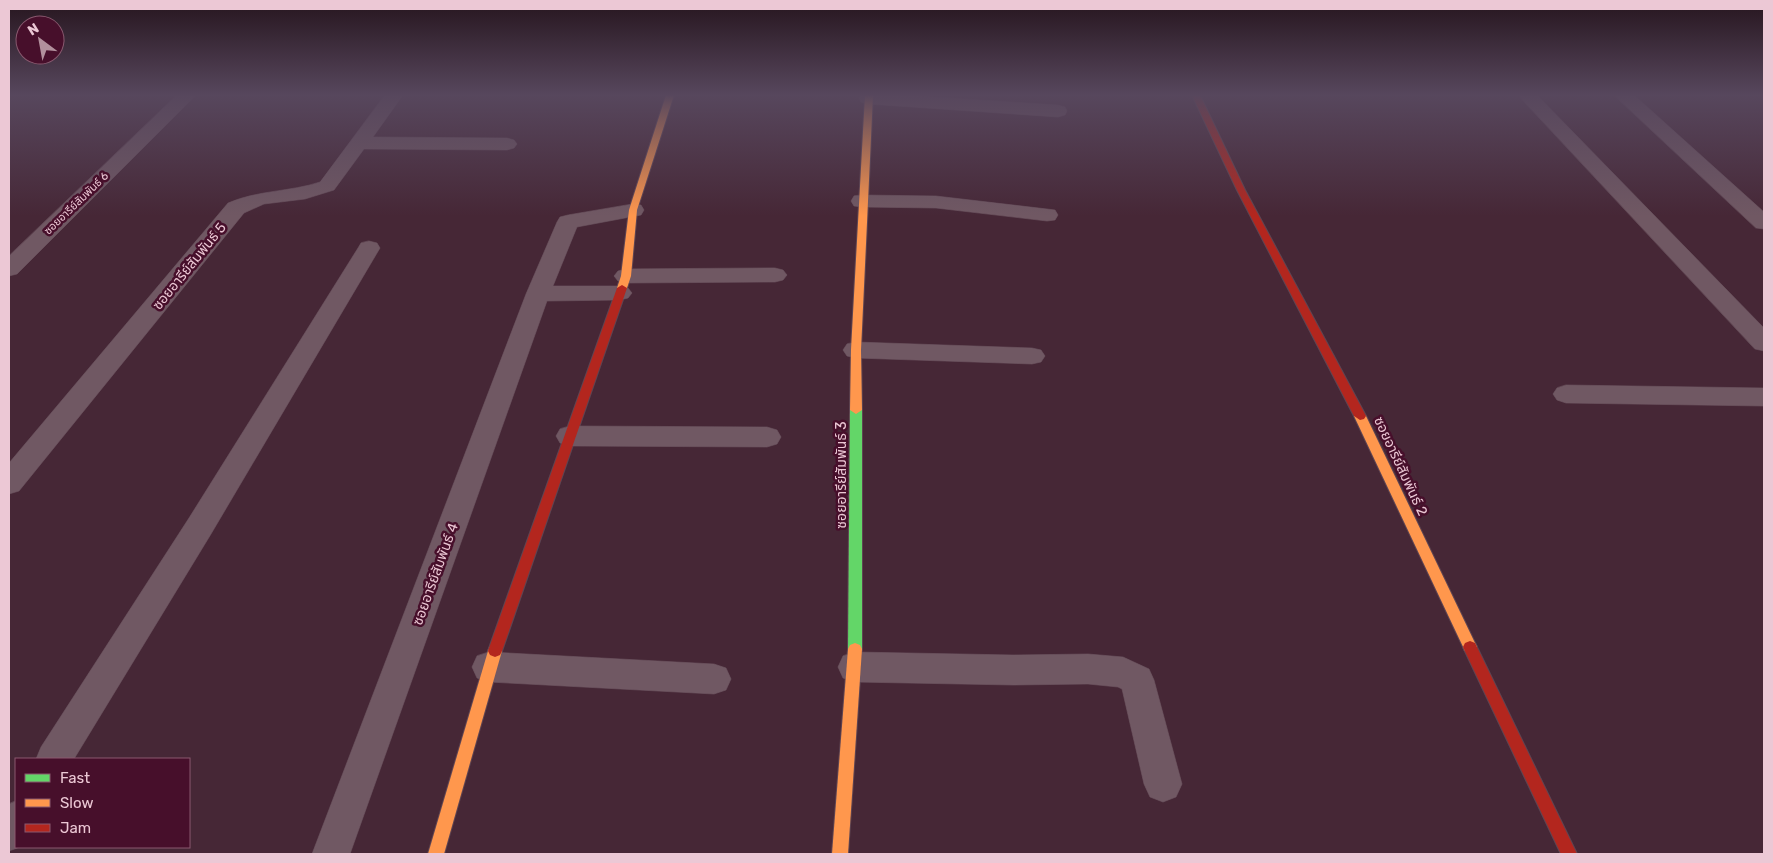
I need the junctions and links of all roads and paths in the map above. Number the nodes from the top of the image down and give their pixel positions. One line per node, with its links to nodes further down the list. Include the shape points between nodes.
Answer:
1 (146, 135): 15 (street, ซอยอารีย์สัมพันธ์ 6)
2 (365, 135): 8 (street, ซอยอารีย์สัมพันธ์ 5)
3 (657, 135): 11 (street)
4 (866, 135): 10 (street, ซอยอารีย์สัมพันธ์ 3)
5 (1215, 135): 35 (street, ซอยอารีย์สัมพันธ์ 2, via 1355,406)
6 (1565, 135): 19 (street)
7 (1667, 135): 13 (street)
8 (360, 143): 9 (street); 26 (street, ซอยอารีย์สัมพันธ์ 5, via 327,186 249,200 236,208)
9 (507, 144)
10 (862, 201): 12 (street, via 936,202); 20 (street, ซอยอารีย์สัมพันธ์ 3)
11 (634, 210): 17 (street); 18 (street, ซอยอารีย์สัมพันธ์ 4, via 568,222)
12 (1047, 215)
13 (1764, 223)
14 (369, 248): 30 (street)
15 (9, 269)
16 (775, 275): 17 (street)
17 (623, 285): 18 (street); 24 (street)
18 (538, 294): 32 (street, ซอยอารีย์สัมพันธ์ 4)
19 (1764, 343)
20 (856, 350): 21 (street); 28 (street, ซอยอารีย์สัมพันธ์ 3)
21 (1032, 356)
22 (1566, 394): 23 (street)
23 (1764, 397)
24 (570, 436): 25 (street); 27 (street)
25 (767, 437)
26 (9, 483)
27 (489, 667): 29 (street); 33 (street)
28 (855, 667): 31 (street, via 1123,672 1137,680); 34 (street, ซอยอารีย์สัมพันธ์ 3)
29 (714, 679)
30 (55, 758)
31 (1162, 784)
32 (331, 854)
33 (436, 854)
34 (840, 854)
35 (1569, 854)

